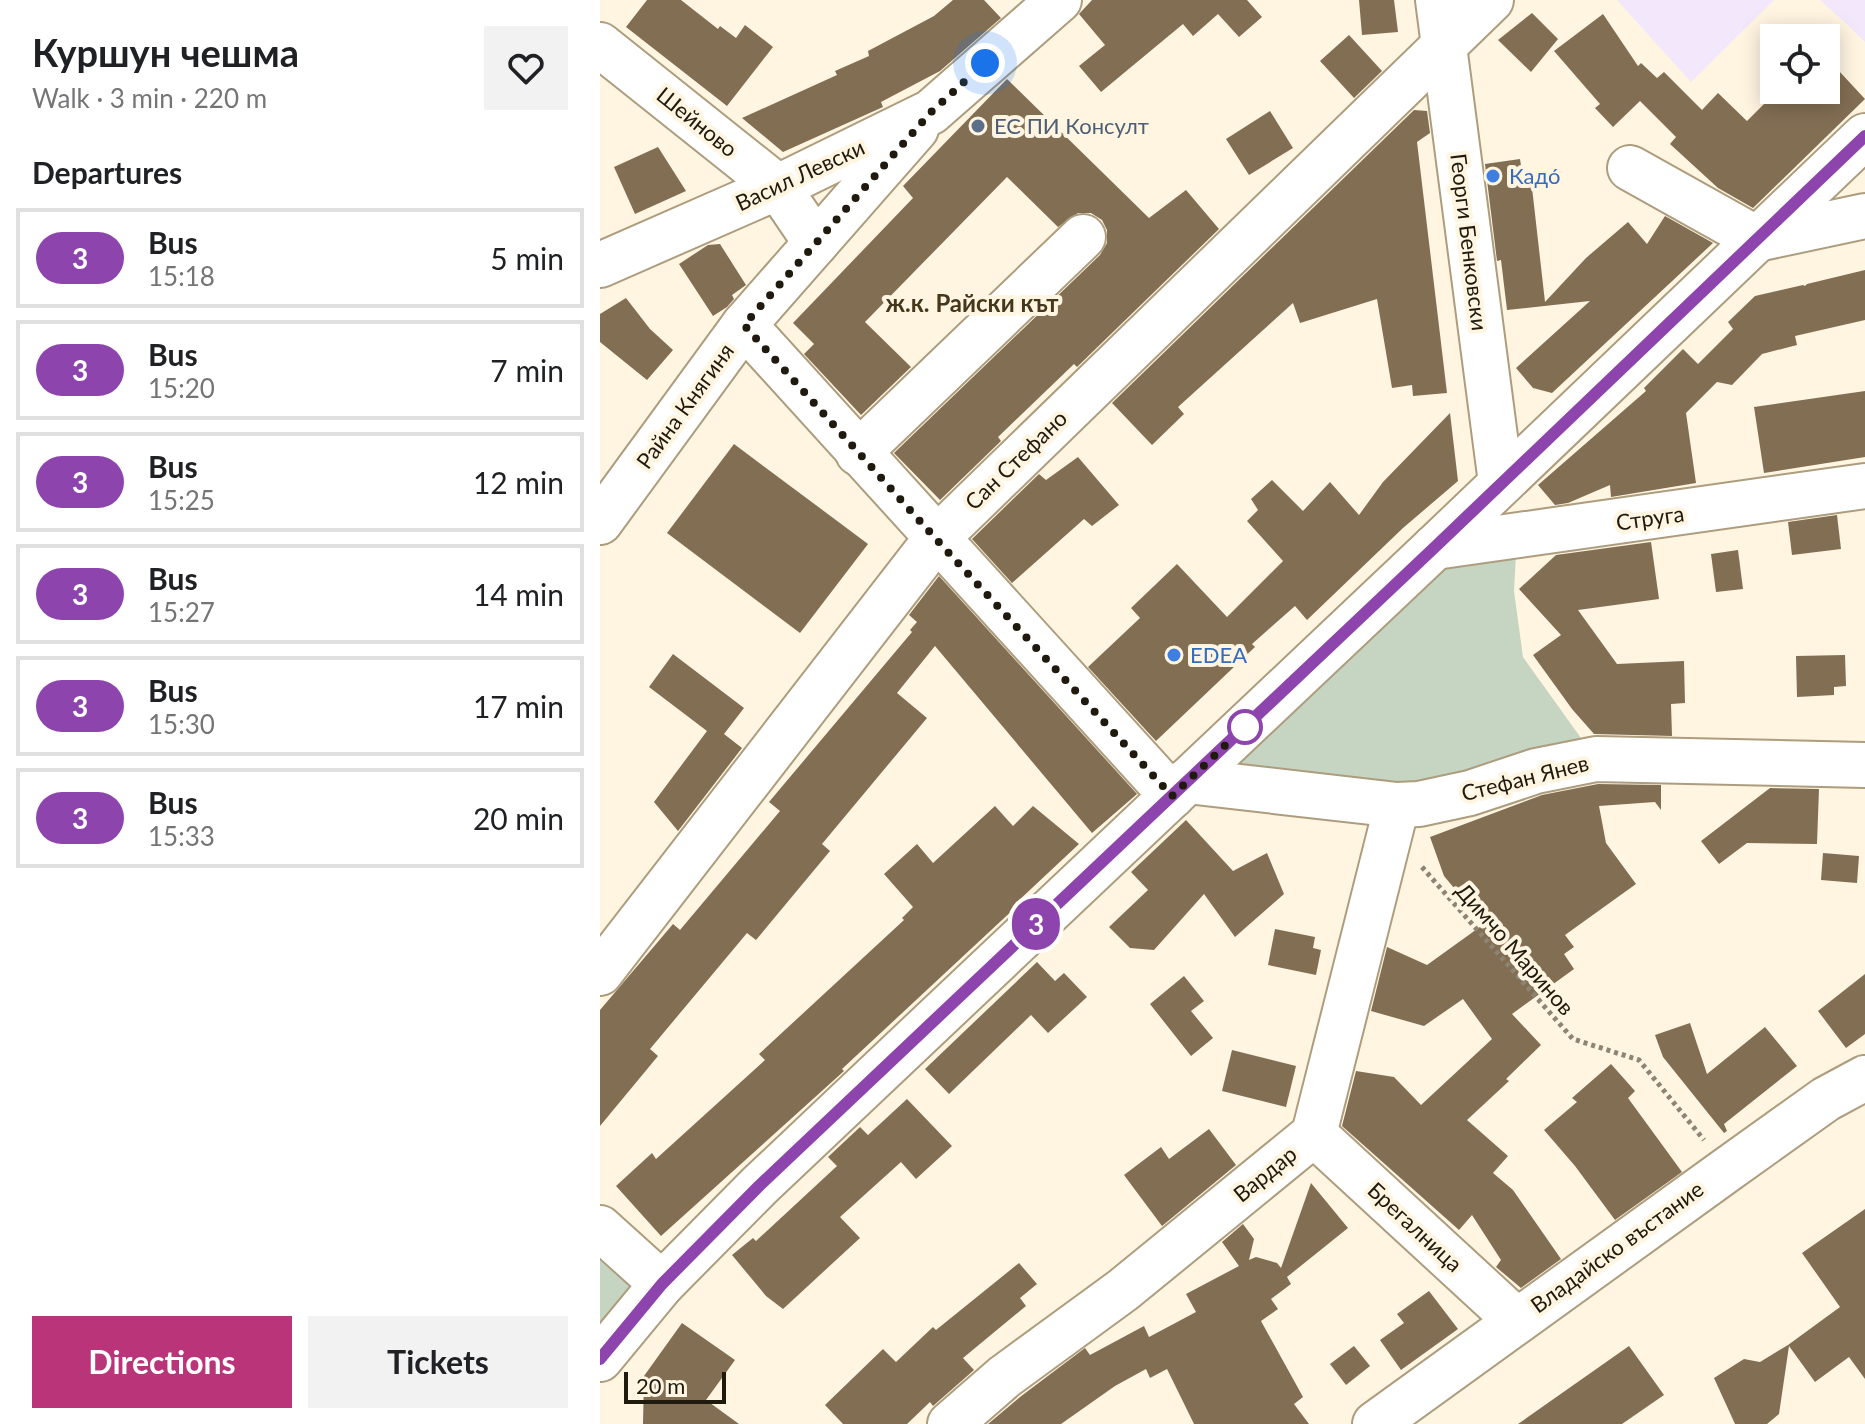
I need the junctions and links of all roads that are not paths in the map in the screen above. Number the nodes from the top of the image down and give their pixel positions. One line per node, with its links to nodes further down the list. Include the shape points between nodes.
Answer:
1 (1059, 0): 6 (street, Васил Левски)
2 (1438, 0): 5 (street, Георги Бенковски)
3 (1491, 0): 5 (street, Сан Стефано)
4 (600, 45): 9 (street, Шейново)
5 (1444, 46): 17 (street, Георги Бенковски); 20 (street, Сан Стефано)
6 (931, 112): 9 (street, Васил Левски); 13 (street, Райна Княгиня)
7 (1865, 136): 12 (street)
8 (1630, 168): 12 (street)
9 (778, 187): 13 (street, Шейново); 14 (street, Васил Левски)
10 (1865, 216): 12 (street)
11 (1083, 237): 16 (street)
12 (1757, 239): 17 (street)
13 (816, 243): 15 (street, Райна Княгиня)
14 (600, 265)
15 (744, 325): 16 (street); 19 (street, Райна Княгиня)
16 (858, 453): 20 (street)
17 (1501, 483): 21 (street)
18 (1865, 486): 21 (street, Струга)
19 (600, 522)
20 (936, 539): 23 (street); 25 (street, Сан Стефано)
21 (1435, 547): 23 (street)
22 (1865, 765): 24 (street, Стефан Янев, via 1596,759 1419,804)
23 (1180, 788): 24 (street, Стефан Янев); 29 (street)
24 (1394, 818): 27 (street, Вардар)
25 (600, 973)
26 (1865, 1078): 30 (street, Владайско въстание, via 1826,1099)
27 (1314, 1134): 30 (street, Брегалница); 32 (street, Вардар)
28 (600, 1228): 29 (street)
29 (662, 1284): 31 (street)
30 (1516, 1320): 33 (street, Владайско въстание)
31 (600, 1359)
32 (950, 1424)
33 (1375, 1424)

